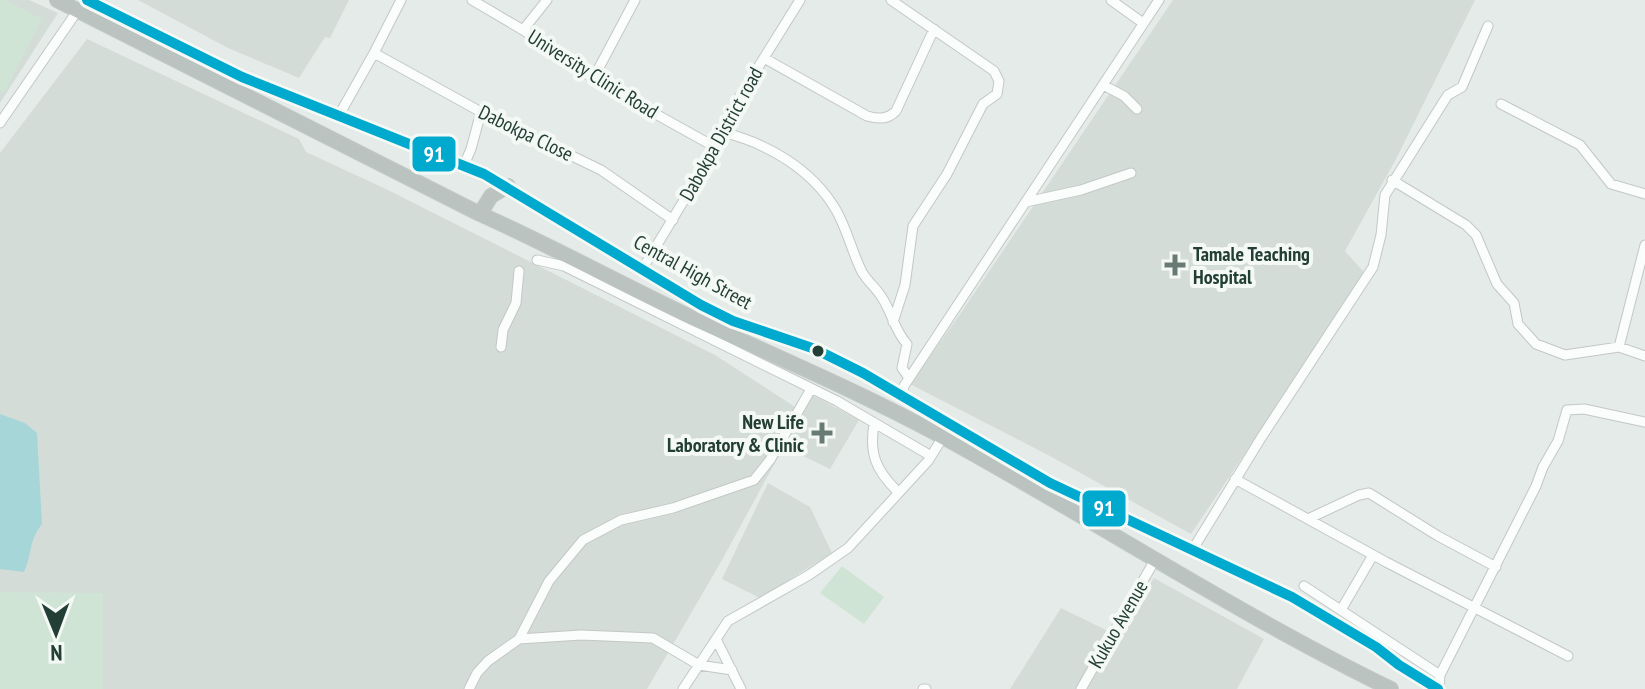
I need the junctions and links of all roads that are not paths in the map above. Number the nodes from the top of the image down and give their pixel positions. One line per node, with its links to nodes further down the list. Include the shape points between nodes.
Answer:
1 (57, 0): 10 (highway)
2 (401, 0): 15 (street)
3 (472, 0): 14 (street, University Clinic Road)
4 (547, 0): 14 (street)
5 (635, 0): 17 (street)
6 (800, 0): 16 (street, Dabokpa District road)
7 (891, 0): 13 (street)
8 (1111, 0): 11 (street)
9 (1159, 0): 11 (street)
10 (82, 5): 22 (highway, Central High Street); 23 (street); 32 (highway, Central High Street)
11 (1143, 23): 18 (street)
12 (1488, 26): 28 (street, via 1462,87 1448,95)
13 (934, 29): 16 (street, via 896,111 883,119 867,116); 38 (street, via 994,71 999,88 983,104 913,226 905,285)
14 (523, 30): 17 (street, University Clinic Road)
15 (374, 53): 21 (street, Dabokpa Close); 22 (street)
16 (764, 58): 24 (street, Dabokpa District road)
17 (593, 79): 25 (street, University Clinic Road)
18 (1103, 85): 20 (street); 31 (street)
19 (1501, 104): 30 (street, via 1580,145 1611,184)
20 (1137, 109)
21 (481, 112): 26 (street); 33 (street, Dabokpa Close, via 601,170)
22 (338, 117): 26 (highway, Central High Street)
23 (0, 123)
24 (722, 132): 25 (street, Dabokpa District road); 38 (street, via 761,144 817,185 838,213 862,271)
25 (715, 147): 33 (street, Dabokpa District road)
26 (464, 165): 29 (highway, Central High Street)
27 (1131, 173): 31 (street)
28 (1392, 180): 40 (street, via 1476,235 1497,284 1514,303 1518,324 1536,344 1565,355); 53 (street, via 1373,267)
29 (508, 186): 32 (highway, via 491,196); 36 (highway, Central High Street)
30 (1645, 194)
31 (1026, 202): 44 (street)
32 (480, 214): 43 (highway, Central High Street)
33 (673, 220): 36 (street, Dabokpa District road)
34 (1645, 245): 40 (street)
35 (537, 260): 46 (street, via 564,266)
36 (643, 268): 41 (highway, Central High Street, via 733,321)
37 (519, 271): 39 (street, via 516,303)
38 (893, 322): 44 (street, via 907,344 902,368)
39 (501, 347)
40 (1619, 347): 42 (street)
41 (815, 349): 43 (highway); 47 (highway, Central High Street)
42 (1645, 356)
43 (798, 364): 45 (highway, Central High Street)
44 (909, 378): 47 (street)
45 (845, 387): 48 (street); 51 (highway, Central High Street)
46 (811, 389): 48 (street); 63 (street, via 754,480 621,520 583,540 549,581)
47 (902, 396): 56 (highway, Central High Street, via 1050,483)
48 (837, 401): 50 (street)
49 (1645, 422): 59 (street, via 1567,410 1558,441)
50 (874, 424): 52 (street); 54 (street, via 874,462)
51 (943, 437): 52 (street); 58 (highway, Central High Street)
52 (931, 456): 54 (street)
53 (1235, 479): 55 (street); 56 (street)
54 (897, 491): 64 (street, via 848,548 728,621)
55 (1310, 518): 57 (street); 59 (street, via 1369,493)
56 (1193, 549): 67 (highway, Central High Street, via 1303,604)
57 (1373, 555): 61 (street); 62 (street)
58 (1156, 558): 70 (highway, Central High Street); 74 (street, Kukuo Avenue)
59 (1496, 567): 61 (street)
60 (1304, 586): 62 (street)
61 (1475, 609): 65 (street); 69 (street)
62 (1341, 610): 69 (street)
63 (519, 639): 66 (street, via 653,638); 71 (street, via 488,661)
64 (716, 639): 66 (street); 68 (street)
65 (1568, 656)
66 (699, 665): 68 (street); 72 (street)
67 (1399, 665): 69 (highway, Central High Street); 70 (highway)
68 (732, 670): 73 (street)
69 (1433, 685)
70 (1387, 688)
71 (469, 689)
72 (683, 689)
73 (741, 689)
74 (1081, 689)

